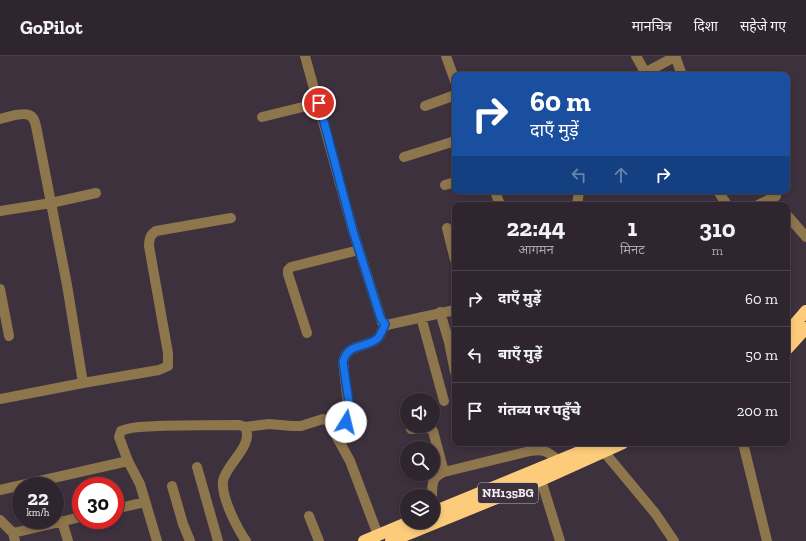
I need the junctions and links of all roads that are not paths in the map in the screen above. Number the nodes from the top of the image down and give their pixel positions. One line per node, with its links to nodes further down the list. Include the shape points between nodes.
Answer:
1 (306, 56): 10 (street)
2 (446, 56): 8 (street)
3 (636, 56): 5 (street)
4 (676, 56): 6 (street); 7 (street)
5 (642, 72)
6 (647, 72)
7 (681, 72)
8 (452, 73)
9 (452, 95): 11 (street)
10 (319, 103): 13 (street); 26 (street)
11 (425, 106)
12 (0, 118): 19 (street, via 24,114 33,118)
13 (262, 118)
14 (452, 142): 15 (street)
15 (404, 157)
16 (96, 193): 19 (street)
17 (777, 197): 18 (street)
18 (765, 202)
19 (51, 203): 20 (street); 39 (street)
20 (0, 211)
21 (231, 218): 39 (street, via 151,234 148,246 168,353 168,366 159,370)
22 (790, 218): 24 (street)
23 (447, 228): 25 (street)
24 (806, 237)
25 (452, 248)
26 (359, 250): 32 (street, via 381,319); 35 (street, via 291,267 288,270)
27 (0, 289): 36 (street)
28 (452, 310): 30 (street)
29 (806, 311): 34 (highway)
30 (440, 312): 31 (street); 37 (street)
31 (421, 317): 32 (street); 41 (street)
32 (385, 324): 43 (street, via 377,339 353,348 344,356 351,416 348,421)
33 (806, 328): 38 (highway)
34 (790, 330)
35 (307, 333)
36 (9, 336)
37 (452, 341)
38 (790, 346)
39 (83, 383): 40 (street)
40 (0, 399)
41 (444, 401)
42 (245, 427): 43 (street, via 269,424 301,426 322,419 328,421); 49 (street, via 182,425 125,429 121,431 120,437); 66 (street, via 248,433 245,444 223,481 225,500)
43 (332, 428): 64 (street, via 350,461)
44 (434, 433): 51 (street)
45 (600, 446): 47 (highway, NH135BG); 52 (highway, NH135BG); 75 (street, via 655,513)
46 (744, 446): 76 (street)
47 (581, 447): 48 (highway, NH135BG)
48 (558, 460): 51 (street, via 548,452 530,451); 58 (highway, NH135BG)
49 (128, 461): 55 (street); 56 (street, via 140,484)
50 (197, 467): 70 (street)
51 (444, 472): 54 (street, via 433,480)
52 (541, 480): 73 (highway, NH135BG); 74 (street)
53 (172, 486): 69 (street)
54 (432, 489)
55 (0, 490)
56 (145, 502): 57 (street); 68 (street)
57 (124, 507)
58 (440, 509)
59 (309, 516): 71 (street)
60 (0, 520): 65 (street)
61 (400, 526): 64 (highway)
62 (64, 528): 67 (street)
63 (38, 529): 65 (street)
64 (378, 535): 72 (highway)
65 (14, 537)
66 (242, 540)
67 (68, 541)
68 (157, 541)
69 (190, 541)
70 (218, 541)
71 (319, 541)
72 (364, 541)
73 (391, 541)
74 (560, 541)
75 (674, 541)
76 (767, 541)

